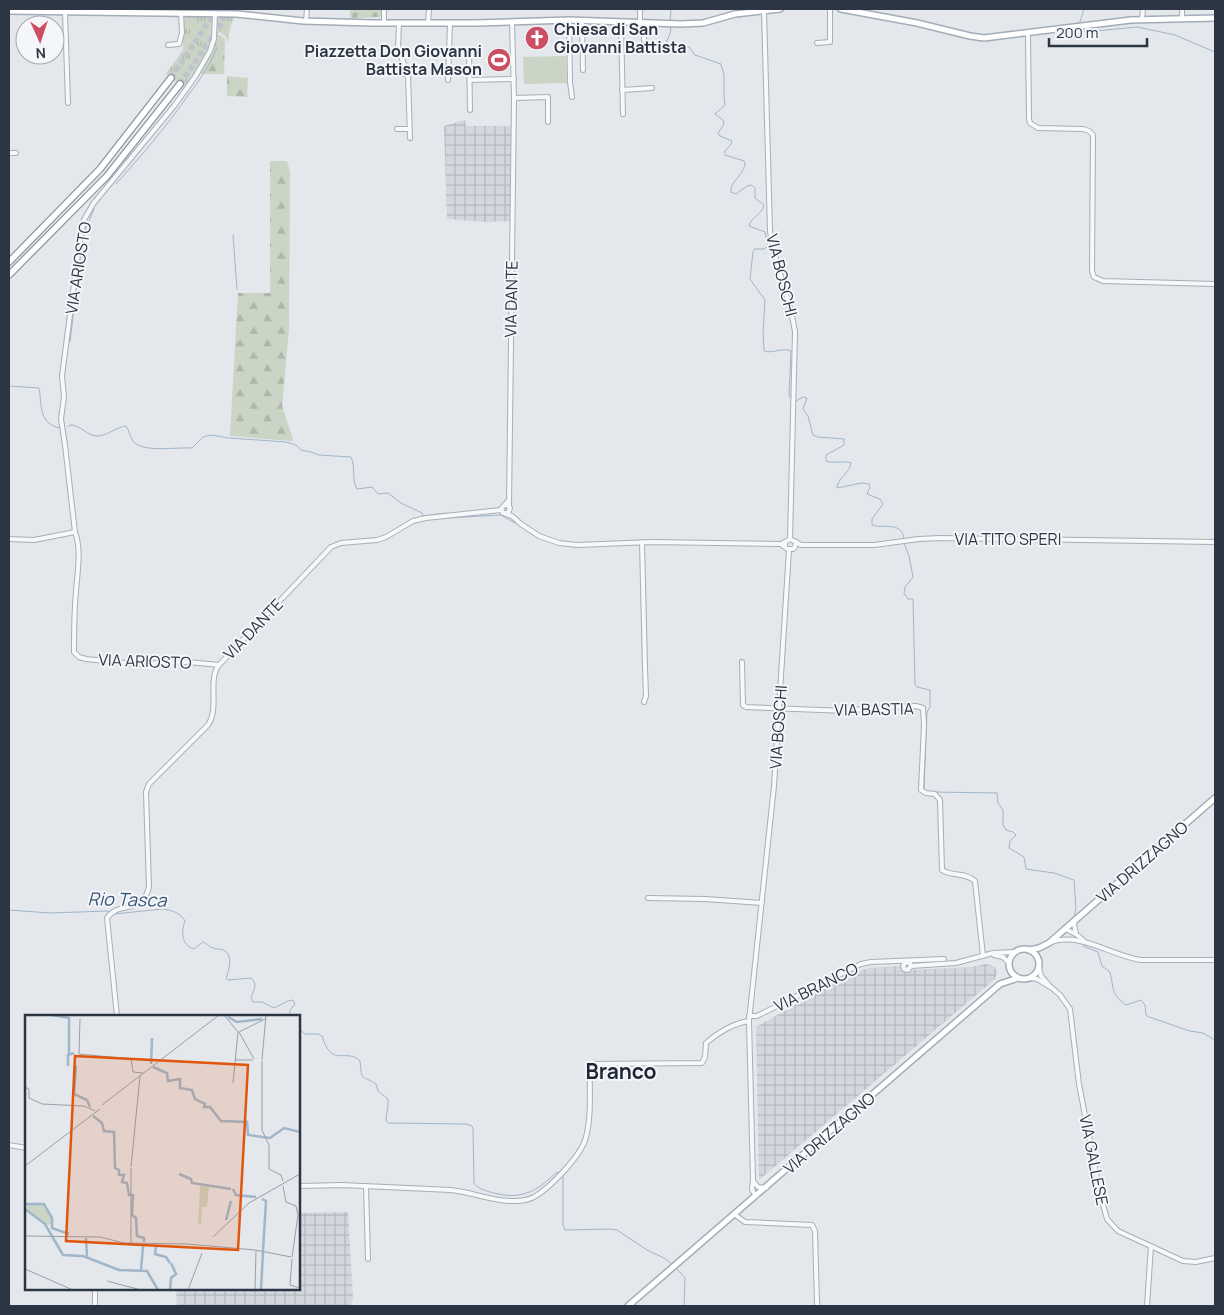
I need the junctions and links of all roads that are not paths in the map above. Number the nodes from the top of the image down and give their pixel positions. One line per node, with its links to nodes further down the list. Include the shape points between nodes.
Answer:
1 (307, 9): 23 (street)
2 (384, 9): 27 (street)
3 (429, 9): 29 (street)
4 (640, 9): 26 (street)
5 (778, 9): 13 (main road)
6 (830, 9): 33 (street, via 830,42)
7 (841, 9): 31 (main road, via 977,38)
8 (1143, 9): 20 (street)
9 (1182, 9): 18 (street)
10 (9, 11): 14 (main road)
11 (199, 11): 16 (main road); 17 (main road)
12 (237, 11): 17 (main road); 23 (main road)
13 (764, 11): 15 (main road); 63 (street, VIA BOSCHI, via 770,232 796,332)
14 (65, 12): 16 (main road); 48 (street)
15 (735, 12): 26 (main road, via 695,24)
16 (181, 13): 34 (street, via 180,44)
17 (215, 14): 62 (street, VIA ARIOSTO, via 214,39 194,77 93,204 82,227 62,376 61,419)
18 (1182, 18): 19 (main road); 20 (main road)
19 (1215, 18)
20 (1142, 19): 31 (main road)
21 (569, 20): 22 (main road); 24 (main road); 46 (street)
22 (582, 20): 25 (main road); 36 (street)
23 (306, 21): 27 (main road)
24 (512, 22): 30 (main road); 40 (street, VIA DANTE)
25 (620, 22): 26 (main road); 45 (street)
26 (641, 22): 32 (street)
27 (384, 23): 28 (main road)
28 (399, 23): 29 (main road); 38 (street, via 398,49)
29 (428, 23): 30 (main road)
30 (450, 23): 41 (street)
31 (1028, 34): 59 (street, via 1030,123 1038,128 1083,129 1093,135 1094,278)
32 (644, 40)
33 (817, 43)
34 (168, 45)
35 (469, 50): 42 (street)
36 (583, 70)
37 (397, 74): 38 (street)
38 (408, 74): 53 (street)
39 (171, 78): 57 (highway, via 100,169)
40 (514, 79): 42 (street); 47 (street, VIA DANTE)
41 (448, 80)
42 (470, 80): 49 (street)
43 (180, 84): 58 (highway, via 107,176)
44 (652, 88): 45 (street)
45 (622, 90): 50 (street)
46 (572, 97)
47 (514, 98): 51 (street, via 548,97); 60 (street, VIA DANTE)
48 (68, 103)
49 (470, 110)
50 (623, 114)
51 (548, 122)
52 (398, 129): 53 (street)
53 (409, 129): 54 (street)
54 (410, 138)
55 (9, 153): 56 (street)
56 (16, 153)
57 (9, 262)
58 (9, 275)
59 (1215, 284)
60 (507, 506): 61 (street); 61 (street, via 506,514); 72 (street, VIA DANTE, via 414,521 377,540 341,542 331,548)
61 (512, 516): 65 (street, via 539,536 559,543)
62 (75, 532): 64 (street, via 34,540); 72 (street, VIA ARIOSTO, via 78,546 74,652 79,657 135,664)
63 (790, 538): 66 (street); 69 (street)
64 (9, 539)
65 (642, 542): 69 (street); 73 (street)
66 (796, 542): 68 (street); 70 (street)
67 (1215, 542): 68 (street, VIA TITO SPERI, via 939,538 874,545)
68 (801, 545): 70 (street, VIA TITO SPERI)
69 (785, 546): 70 (street); 74 (street, VIA BOSCHI)
70 (796, 547)
71 (742, 662): 74 (street, via 743,705 746,708)
72 (219, 664): 97 (street, VIA DANTE, via 214,679 212,719 149,784 146,792 149,887 146,896 136,906 110,913 107,922)
73 (644, 702)
74 (780, 710): 77 (street, VIA BOSCHI); 86 (street, VIA BASTIA, via 923,708 921,790 935,794 940,800 942,870 966,875 975,881)
75 (1215, 798): 78 (main road, VIA DRIZZAGNO)
76 (648, 898): 77 (street)
77 (762, 903): 98 (street, VIA BOSCHI)
78 (1075, 920): 79 (main road, VIA DRIZZAGNO); 80 (street)
79 (1064, 929): 80 (street); 82 (main road, VIA DRIZZAGNO)
80 (1076, 934): 81 (street)
81 (1086, 943): 82 (street, via 1063,939); 88 (street, via 1141,960)
82 (1048, 944): 83 (main road, VIA DRIZZAGNO); 89 (main road, VIA DRIZZAGNO)
83 (1029, 950): 84 (main road); 89 (main road)
84 (1014, 952): 85 (street); 90 (main road)
85 (989, 954): 86 (street); 90 (street, via 1003,957)
86 (983, 956): 91 (street, via 956,963)
87 (944, 959): 98 (street, VIA BRANCO, via 862,964)
88 (1215, 960)
89 (1039, 961): 92 (main road)
90 (1009, 965): 93 (main road); 95 (main road, VIA DRIZZAGNO, via 1008,974)
91 (912, 966)
92 (1039, 967): 94 (main road); 96 (street, VIA GALLESE, via 1041,976)
93 (1018, 978): 94 (main road); 95 (main road, VIA DRIZZAGNO)
94 (1029, 978): 96 (street, VIA GALLESE)
95 (1000, 984): 105 (main road, VIA DRIZZAGNO)
96 (1052, 988): 110 (street, VIA GALLESE, via 1066,1002 1071,1017 1079,1084 1106,1215 1118,1231)
97 (117, 1015)
98 (749, 1019): 101 (street, VIA BOSCHI); 104 (street, VIA BRANCO, via 716,1034 706,1043 702,1063 590,1064 586,1137 564,1170 539,1194 522,1200 501,1200 466,1192)
99 (9, 1144): 100 (street)
100 (25, 1148)
101 (753, 1179): 102 (street, VIA BOSCHI); 106 (street, VIA BOSCHI)
102 (754, 1184): 105 (street); 107 (street, VIA BOSCHI)
103 (300, 1186): 104 (street, VIA BRANCO)
104 (366, 1186): 112 (street)
105 (766, 1188): 107 (main road, VIA DRIZZAGNO)
106 (752, 1190): 107 (street); 108 (street, VIA BOSCHI)
107 (756, 1196): 108 (main road, VIA DRIZZAGNO)
108 (746, 1204): 109 (main road, VIA DRIZZAGNO)
109 (734, 1214): 115 (main road, VIA DRIZZAGNO); 116 (street, via 745,1222 812,1225 816,1231)
110 (1151, 1246): 111 (street, VIA GALLESE, via 1183,1261); 117 (street)
111 (1215, 1258)
112 (368, 1259)
113 (95, 1290): 114 (street)
114 (95, 1306)
115 (628, 1306)
116 (818, 1306)
117 (1147, 1306)

